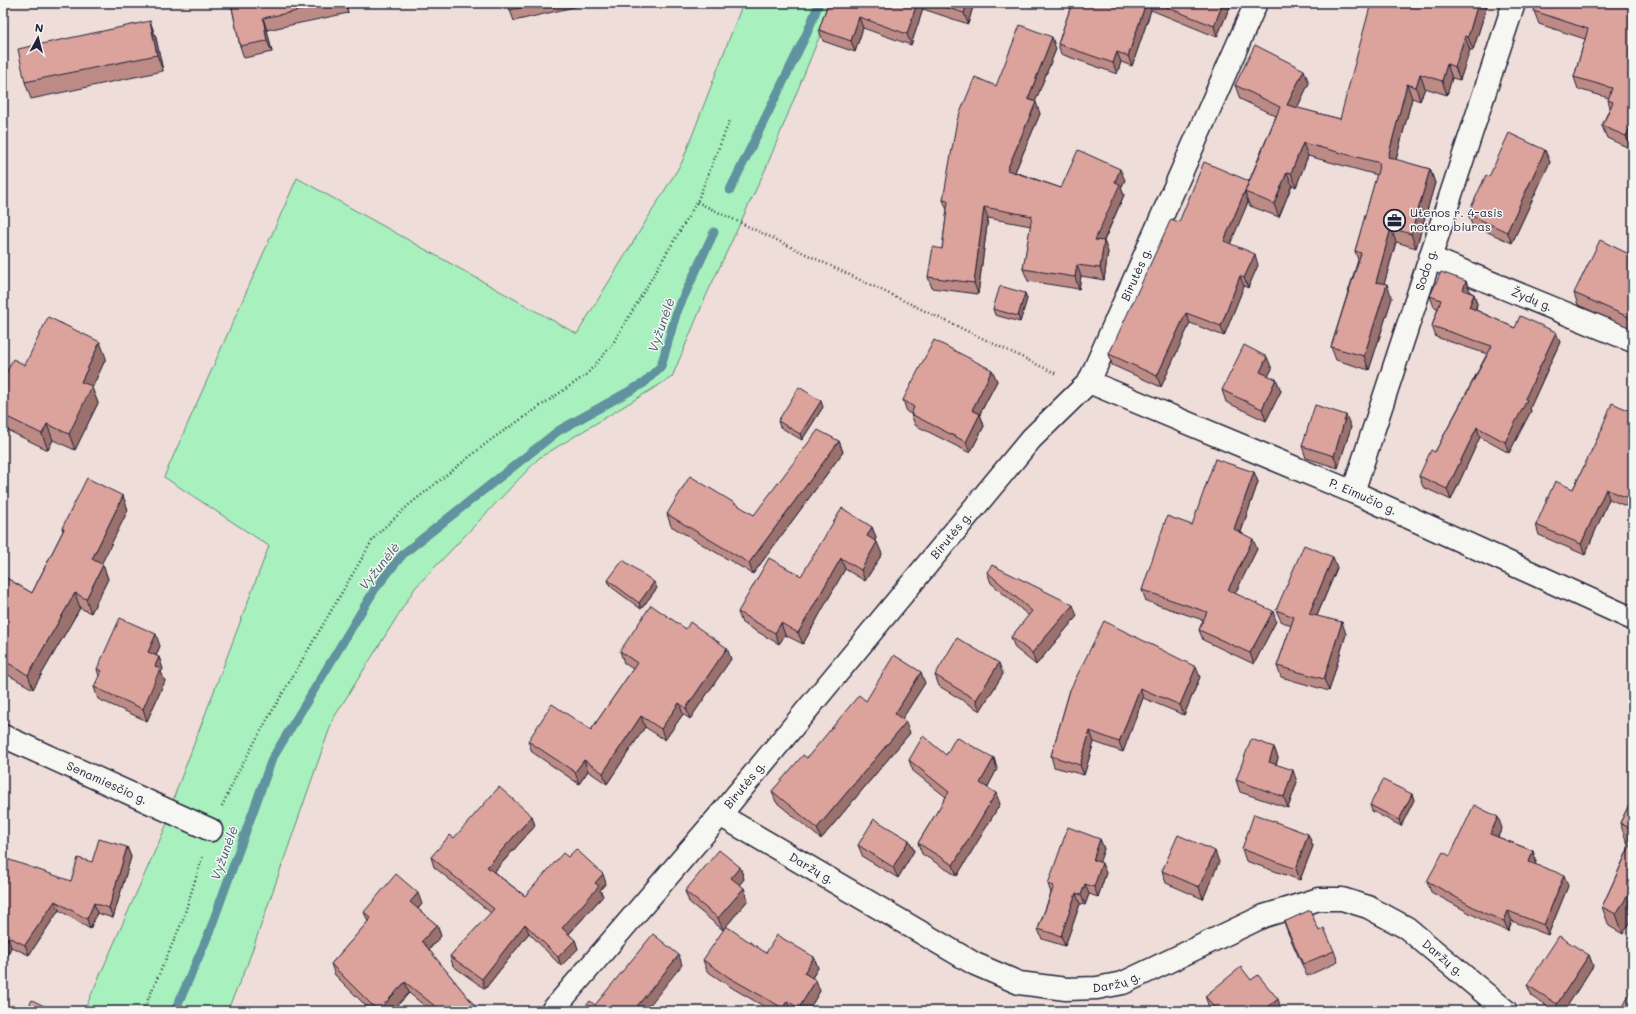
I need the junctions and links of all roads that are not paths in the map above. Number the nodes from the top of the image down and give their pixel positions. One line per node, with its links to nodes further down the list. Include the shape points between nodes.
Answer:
1 (1256, 3): 5 (street, Birutės g.)
2 (1514, 3): 3 (street, Sodo g.)
3 (1430, 258): 4 (street, Žydų g.); 6 (street, Sodo g.)
4 (1633, 341)
5 (1089, 382): 6 (street, P. Eimučio g.); 9 (street, Birutės g., via 1031,439)
6 (1353, 492): 7 (street, P. Eimučio g.)
7 (1633, 619)
8 (3, 736): 10 (street, Senamiesčio g.)
9 (720, 815): 11 (street, Birutės g.); 12 (street, Daržų g., via 975,964 1019,983 1066,989 1097,988 1123,983 1264,916 1320,899 1342,899 1368,907 1407,928)
10 (211, 830)
11 (552, 1011)
12 (1506, 1011)

